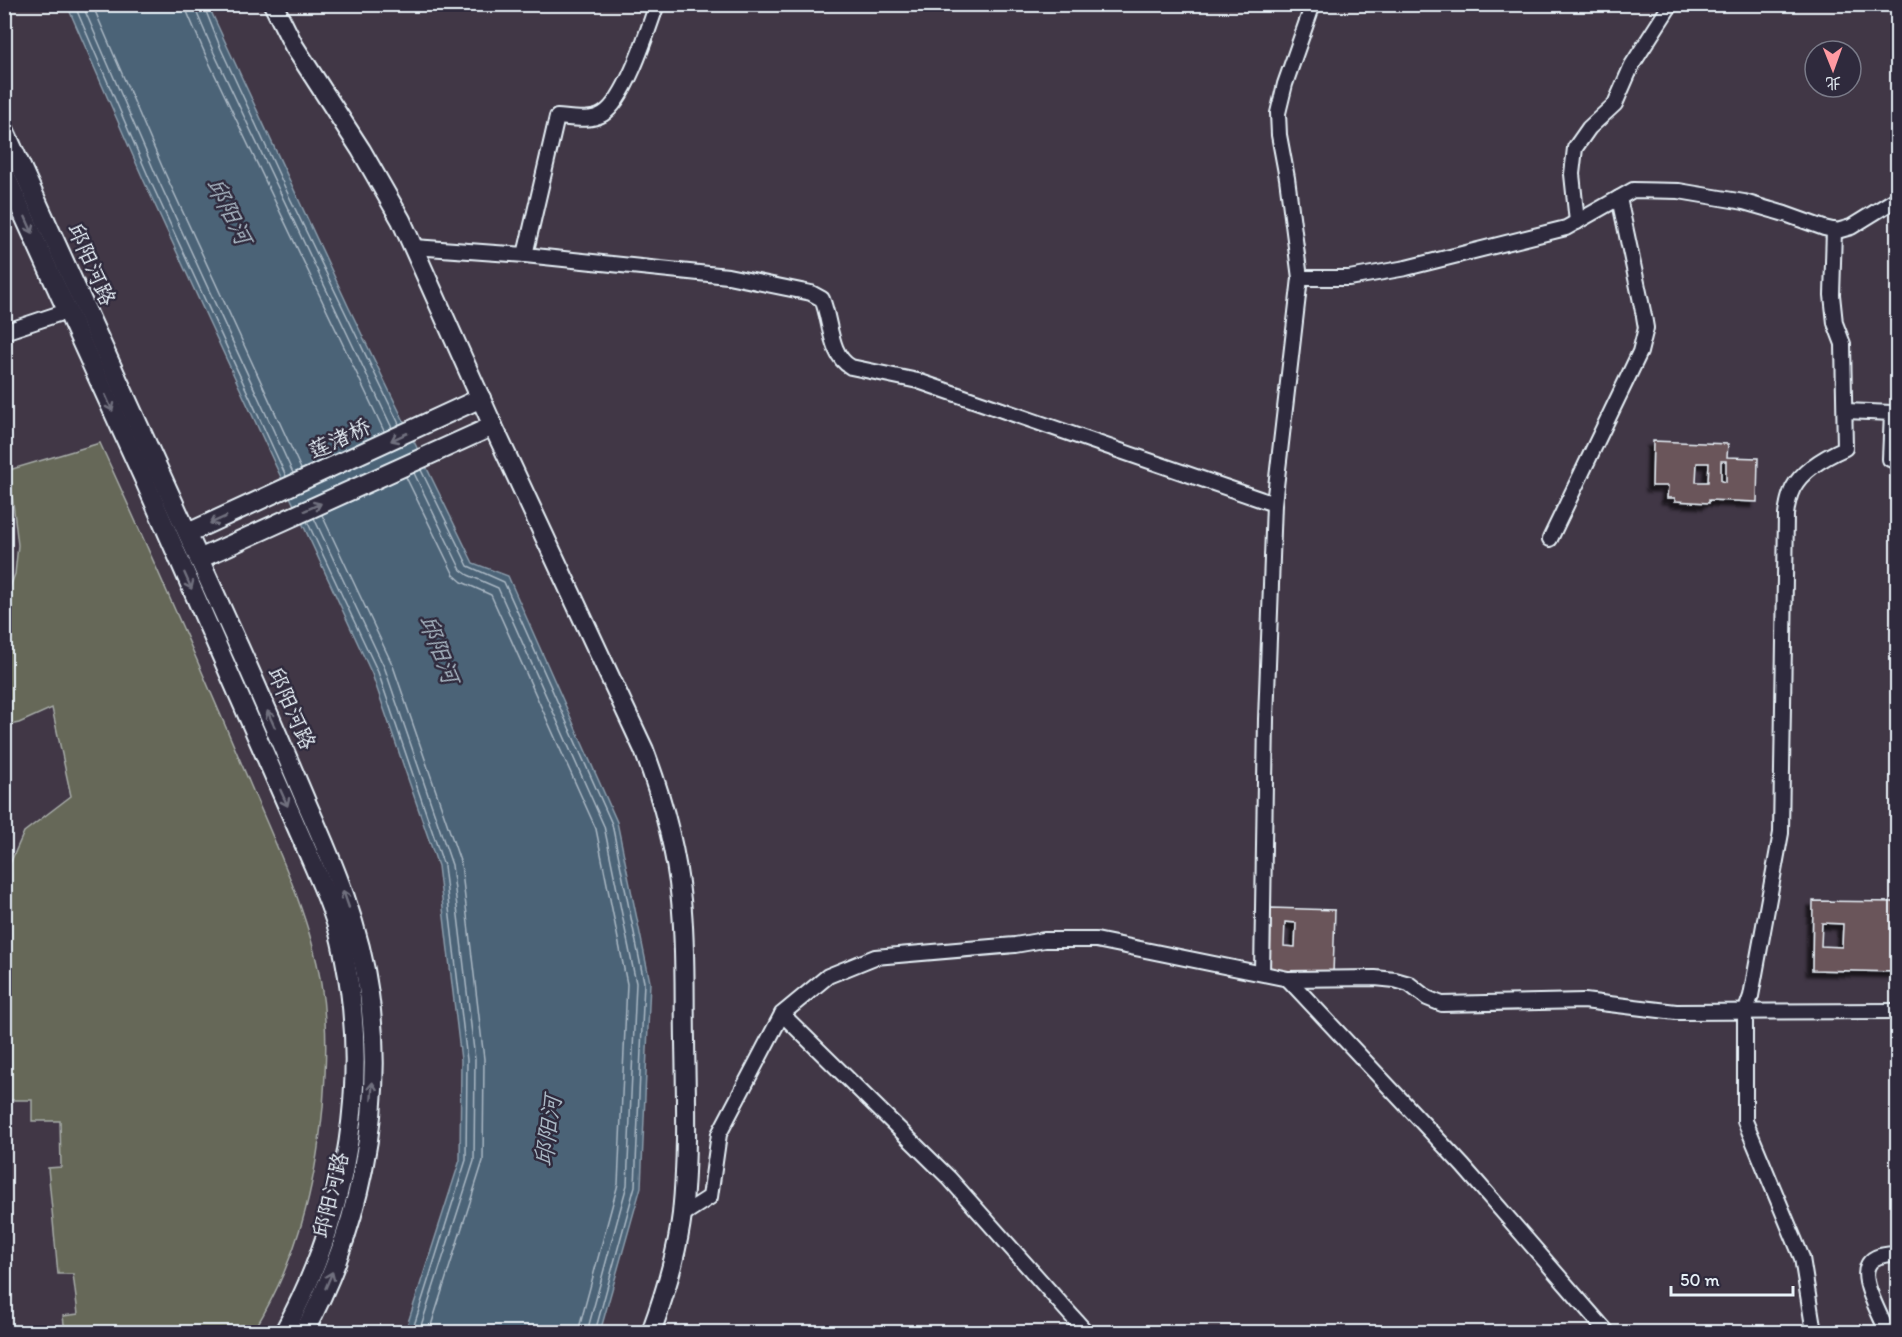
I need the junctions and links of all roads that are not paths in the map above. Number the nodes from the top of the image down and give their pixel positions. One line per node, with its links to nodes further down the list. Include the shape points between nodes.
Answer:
1 (273, 4): 11 (main road)
2 (657, 4): 12 (street, via 639,55 609,110 595,117 557,117)
3 (1313, 4): 13 (street, via 1278,113)
4 (1671, 4): 9 (street, via 1632,65 1615,104 1589,128 1575,148 1572,174)
5 (4, 129): 21 (main road, 邱阳河路)
6 (4, 172): 14 (main road, 邱阳河路, one-way to 14)
7 (1619, 198): 9 (street); 10 (street, via 1633,190 1698,194 1744,202); 22 (street, via 1644,316 1644,336 1640,352)
8 (1898, 198): 10 (street, via 1851,228)
9 (1577, 222): 13 (street, via 1406,268 1349,278)
10 (1834, 230): 17 (street, via 1832,295 1835,323 1843,344)
11 (414, 247): 12 (street); 16 (main road)
12 (525, 255): 20 (street, via 728,276 811,293 822,299 837,352 851,367 918,381)
13 (1300, 278): 20 (street)
14 (67, 311): 15 (street); 31 (main road, 邱阳河路, one-way to 31, via 309,855 342,948 355,1040 347,1154 324,1245)
15 (4, 332)
16 (481, 398): 18 (main road); 21 (main road, 莲渚桥, one-way to 21)
17 (1845, 411): 19 (street, via 1892,413 1890,459); 27 (street, via 1845,448 1798,480 1792,488 1786,515 1782,833)
18 (493, 426): 23 (main road, one-way to 18); 29 (main road, via 644,750 667,820 683,924 686,1138)
19 (1898, 462)
20 (1274, 504): 24 (street)
21 (188, 533): 23 (main road, 邱阳河路)
22 (1550, 539)
23 (199, 559): 32 (main road, 邱阳河路, one-way to 23, via 342,1248 358,1193 372,1079 369,998 361,949 340,882)
24 (1262, 973): 25 (street); 28 (street, via 1096,940 1044,940 875,957 828,976)
25 (1288, 979): 27 (street, via 1395,980 1409,984 1434,1002 1452,1005 1584,1001 1676,1012); 35 (street, via 1455,1158)
26 (1898, 1011): 27 (street)
27 (1745, 1013): 36 (street, via 1745,1121 1802,1258)
28 (782, 1014): 29 (street, via 719,1134 710,1197); 34 (street, via 949,1178)
29 (682, 1215): 33 (main road, via 667,1286)
30 (1898, 1254): 37 (street, via 1873,1258 1866,1274 1867,1287)
31 (284, 1332)
32 (304, 1332)
33 (651, 1332)
34 (1086, 1332)
35 (1607, 1332)
36 (1814, 1332)
37 (1887, 1332)

